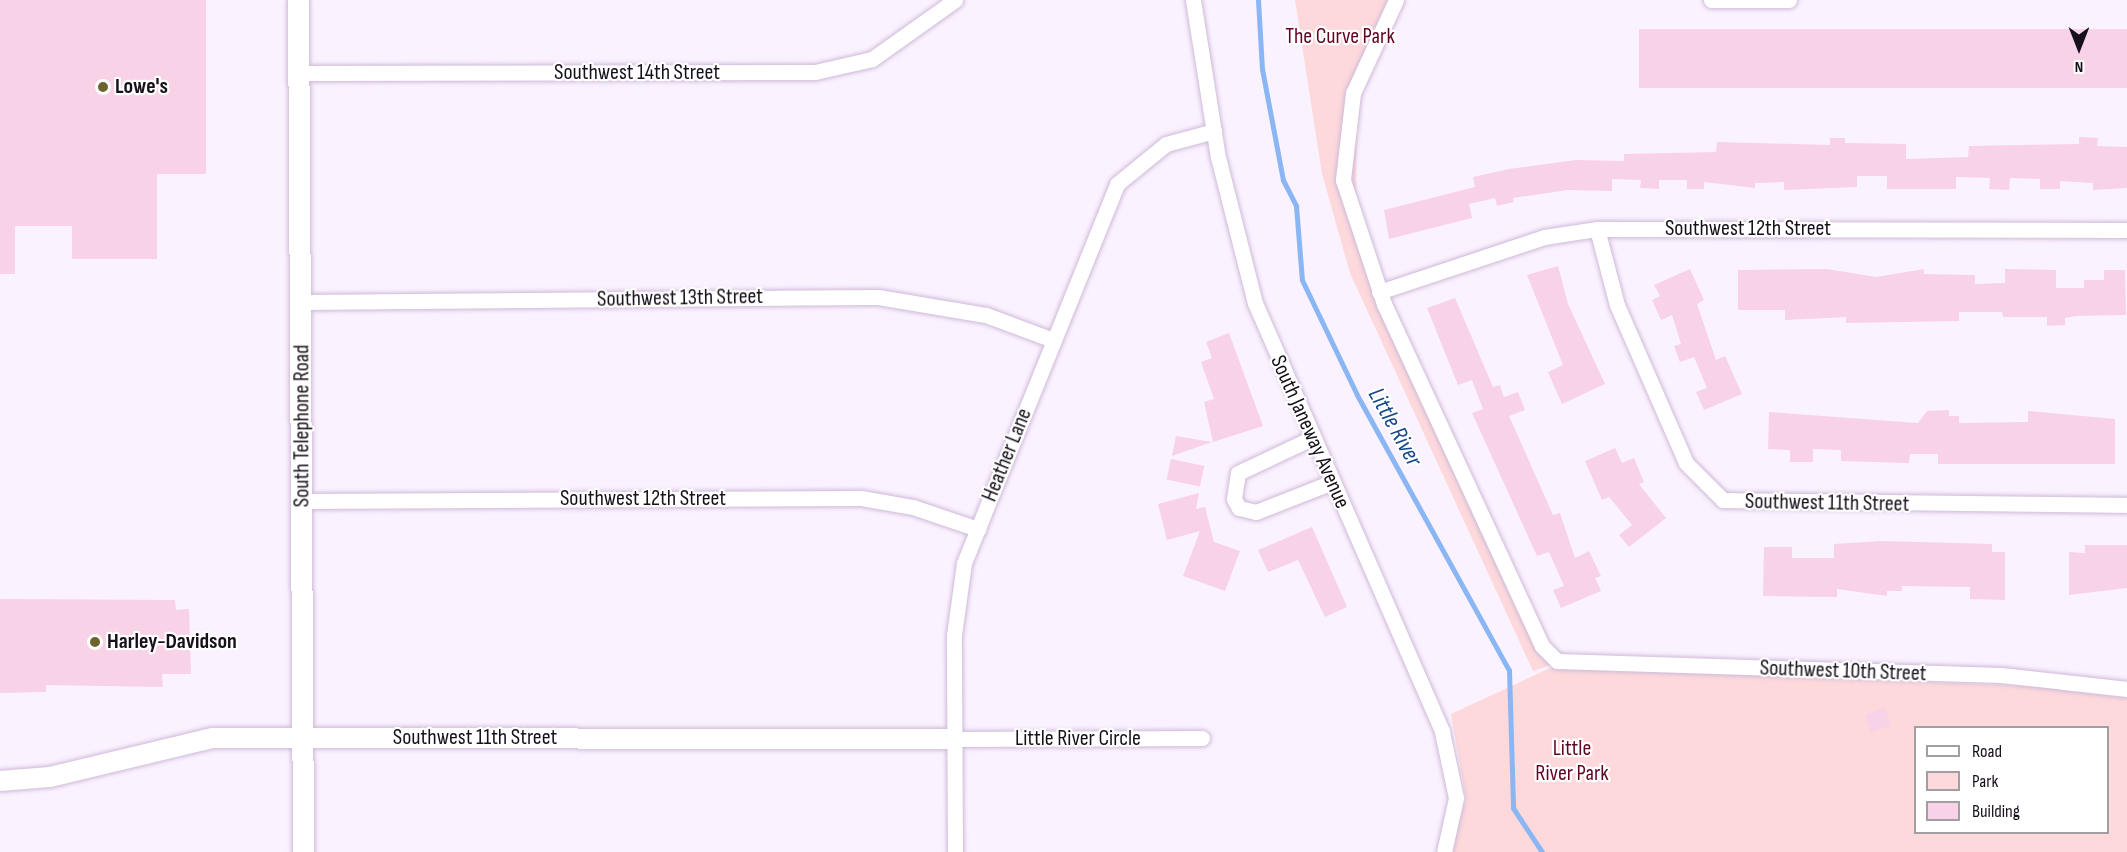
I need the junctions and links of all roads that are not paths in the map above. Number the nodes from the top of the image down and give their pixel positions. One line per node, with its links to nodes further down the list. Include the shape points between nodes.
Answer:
1 (298, 0): 7 (main road, South Telephone Road)
2 (955, 0): 7 (street, Southwest 14th Street, via 872,59 815,72)
3 (1193, 0): 8 (street, South Janeway Avenue)
4 (1396, 0): 11 (street, via 1353,93 1345,132 1343,180)
5 (1711, 0): 6 (street)
6 (1789, 0)
7 (298, 73): 12 (main road, South Telephone Road)
8 (1214, 131): 13 (street, Heather Lane, via 1166,144 1117,184); 14 (street, South Janeway Avenue, via 1255,303)
9 (1597, 229): 10 (street, Southwest 12th Street); 11 (street, Southwest 12th Street, via 1544,237); 17 (street, Southwest 11th Street, via 1617,305 1686,463 1723,500)
10 (2127, 230)
11 (1379, 292): 19 (street, Southwest 10th Street, via 1542,646 1557,661 2001,675)
12 (302, 302): 13 (street, Southwest 13th Street, via 878,297 986,315); 16 (main road, South Telephone Road)
13 (1053, 340): 18 (street, Heather Lane)
14 (1312, 438): 15 (street, South Janeway Avenue); 15 (street, via 1238,473 1234,499 1239,508 1257,512)
15 (1332, 482): 26 (street, South Janeway Avenue, via 1442,732 1456,798)
16 (303, 501): 18 (street, Southwest 12th Street, via 861,498 913,507); 20 (main road, South Telephone Road)
17 (2127, 505)
18 (978, 529): 22 (street, Heather Lane, via 956,597)
19 (2127, 689)
20 (302, 738): 22 (street, Southwest 11th Street); 23 (street, Southwest 11th Street, via 182,742 50,777); 24 (main road, South Telephone Road)
21 (1202, 738): 22 (street, Little River Circle)
22 (954, 739): 25 (street, Heather Lane)
23 (0, 780)
24 (303, 852)
25 (954, 852)
26 (1444, 852)

